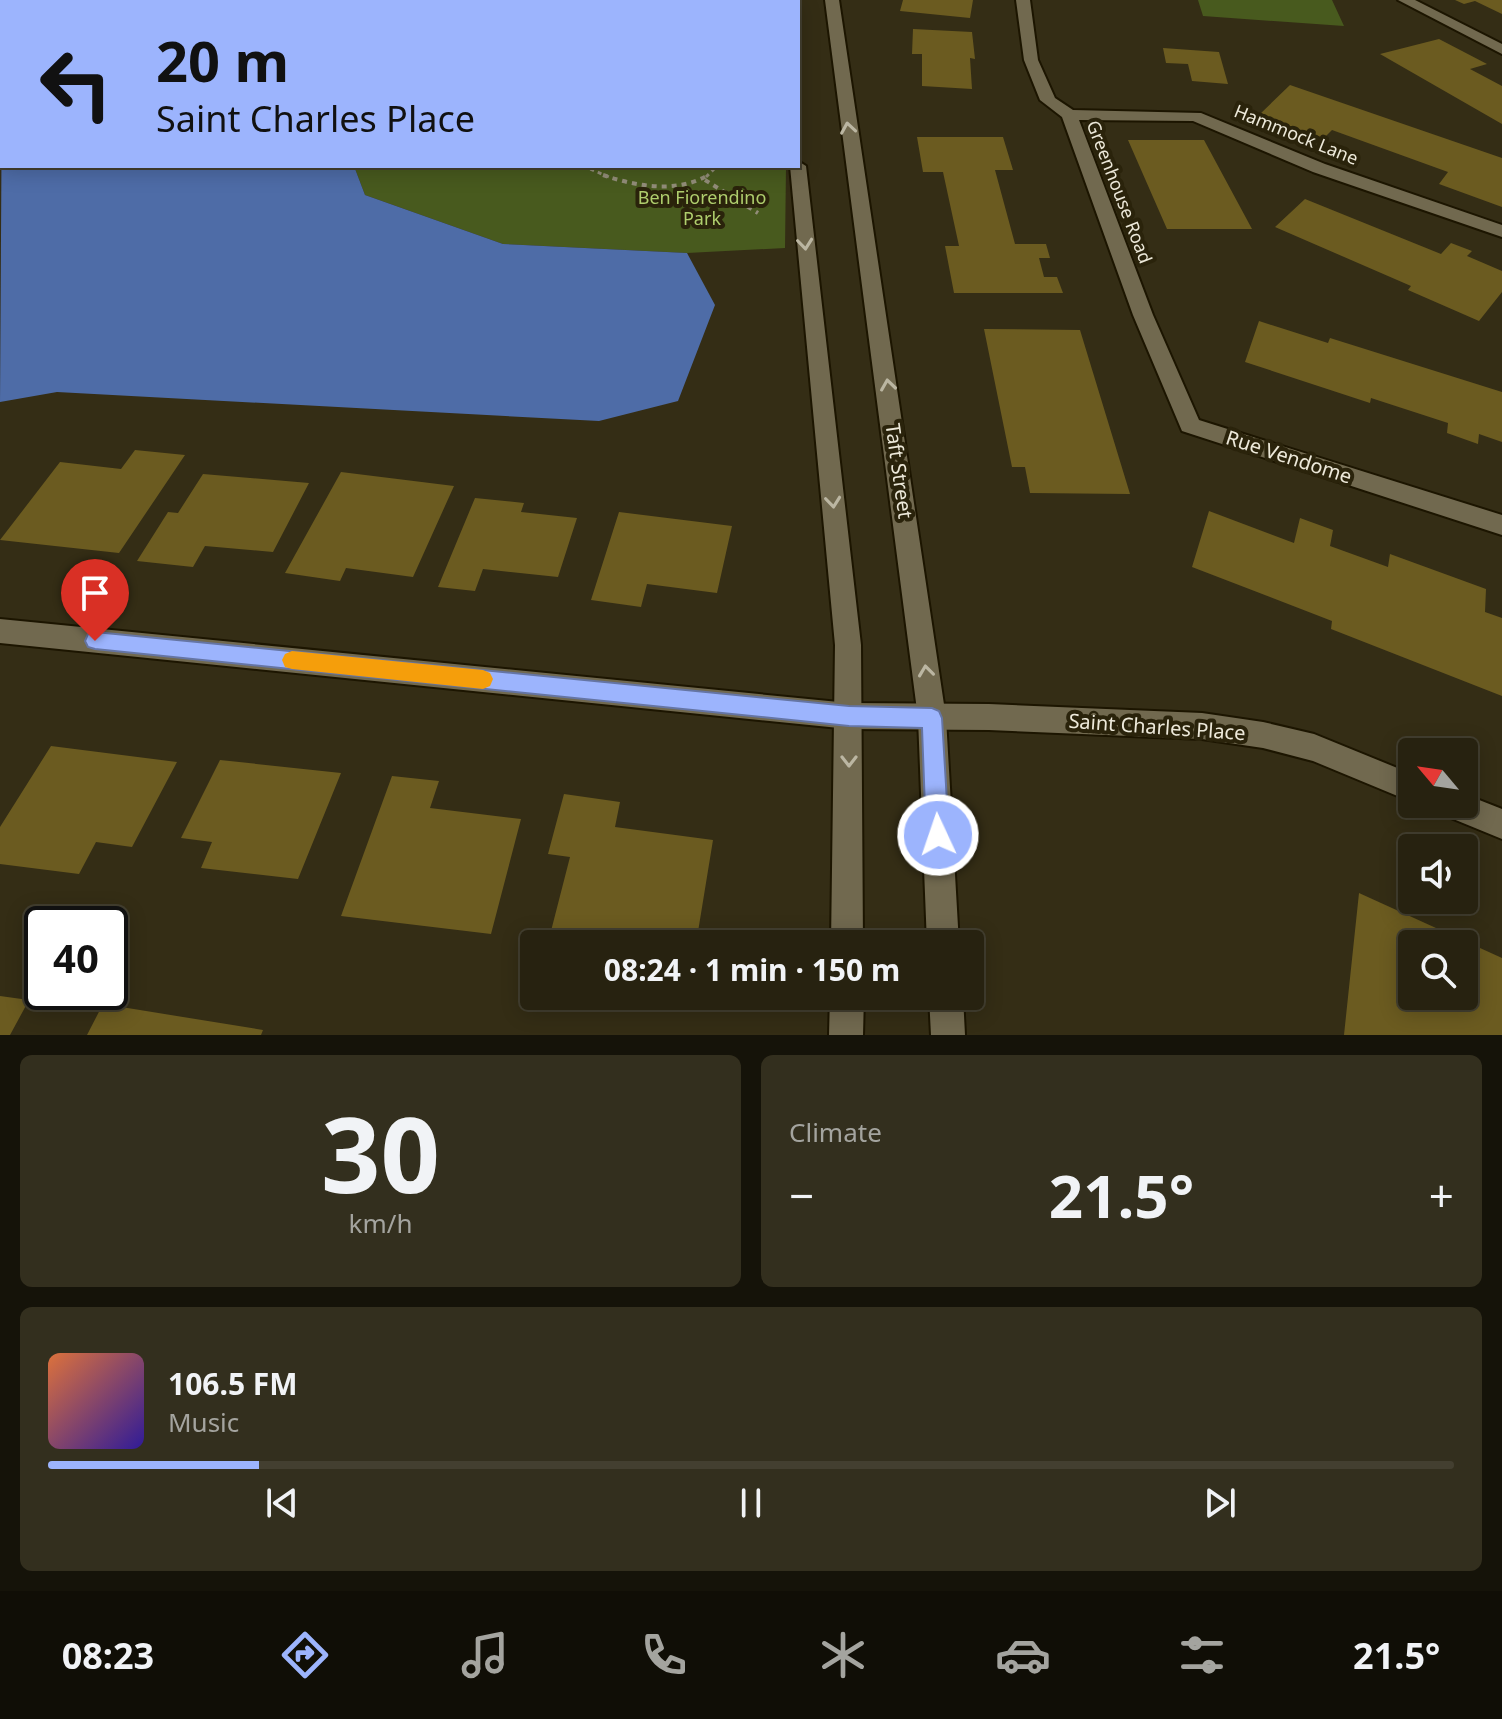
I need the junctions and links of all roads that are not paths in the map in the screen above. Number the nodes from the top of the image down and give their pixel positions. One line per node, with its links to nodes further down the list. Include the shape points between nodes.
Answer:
1 (832, 0): 12 (street, Taft Street, one-way to 1)
2 (1023, 0): 5 (street, Greenhouse Road, via 1031,60 1048,100)
3 (1405, 0): 4 (street)
4 (1502, 50)
5 (1069, 115): 7 (street, Hammock Lane, via 1195,116 1319,168); 8 (street, Greenhouse Road)
6 (798, 168): 11 (street, one-way to 11, via 848,645)
7 (1502, 231)
8 (1143, 315): 9 (street, Rue Vendome, via 1190,425)
9 (1502, 525)
10 (0, 631): 11 (street, Saint Charles Place)
11 (849, 716): 12 (street, Saint Charles Place); 16 (street, one-way to 16)
12 (932, 718): 13 (street, Saint Charles Place, via 1202,726 1314,748); 17 (street, Taft Street)
13 (1398, 782)
14 (1478, 814): 15 (street)
15 (1502, 824)
16 (847, 930)
17 (942, 930)
18 (847, 1010): 20 (street)
19 (947, 1010): 21 (street)
20 (846, 1035)
21 (948, 1035)

